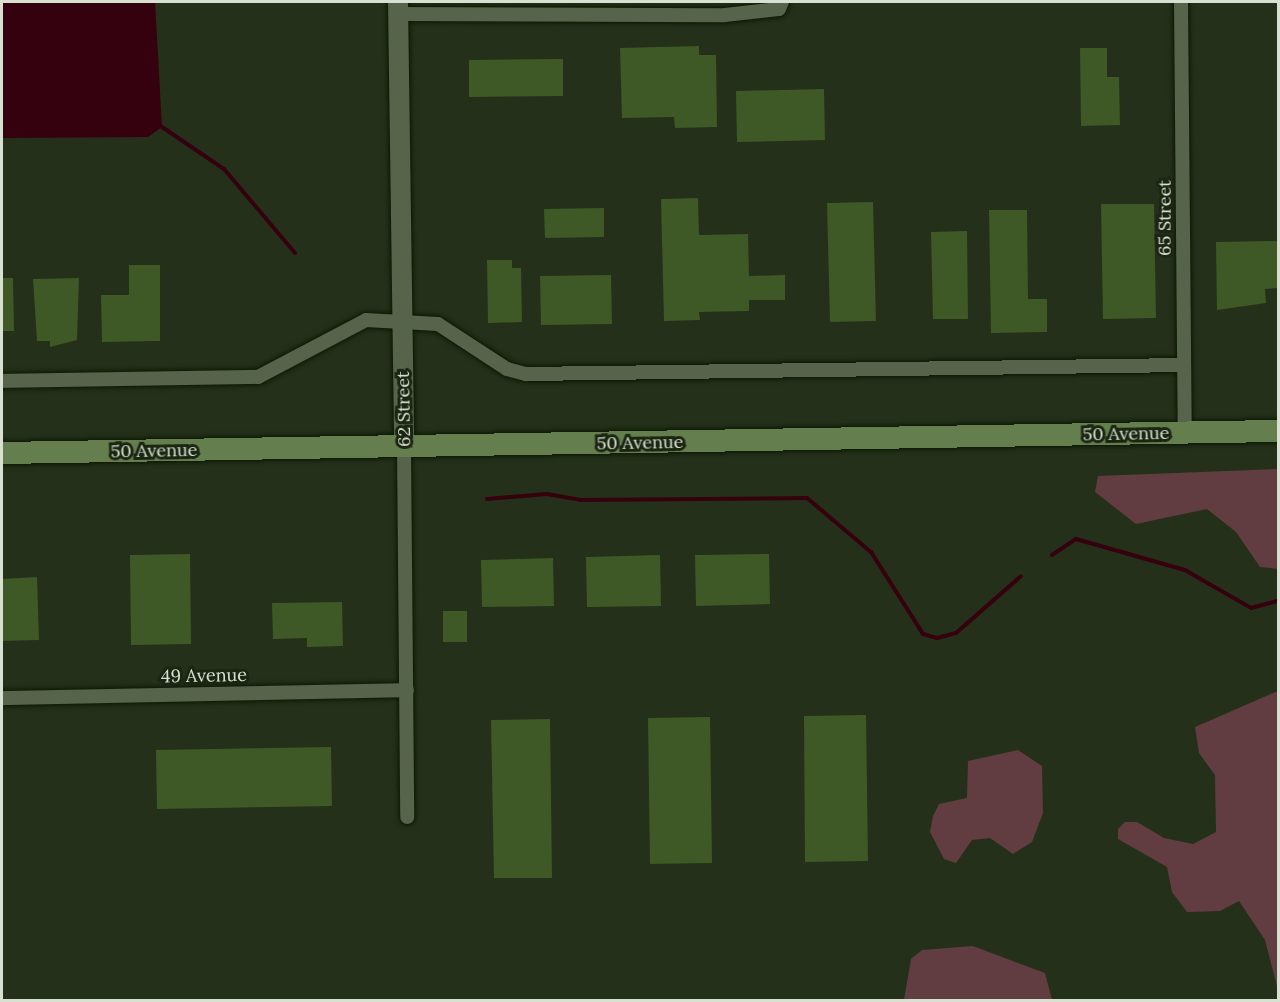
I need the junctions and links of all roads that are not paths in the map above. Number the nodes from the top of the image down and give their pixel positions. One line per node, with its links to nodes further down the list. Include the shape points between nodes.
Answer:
1 (1181, 2): 5 (street, 65 Street)
2 (780, 5): 3 (street, via 724,15)
3 (398, 8): 4 (main road, 62 Street)
4 (402, 321): 5 (street, via 448,328 507,369 526,374); 6 (street, via 366,320 258,377); 9 (main road, 62 Street)
5 (1184, 365): 8 (street, 65 Street)
6 (2, 381)
7 (1278, 431): 8 (main road, 50 Avenue)
8 (1185, 433): 9 (main road, 50 Avenue)
9 (404, 447): 10 (main road, 50 Avenue); 11 (street, 62 Street)
10 (2, 453)
11 (407, 690): 12 (street, 49 Avenue); 13 (street, 62 Street)
12 (2, 698)
13 (407, 817)

